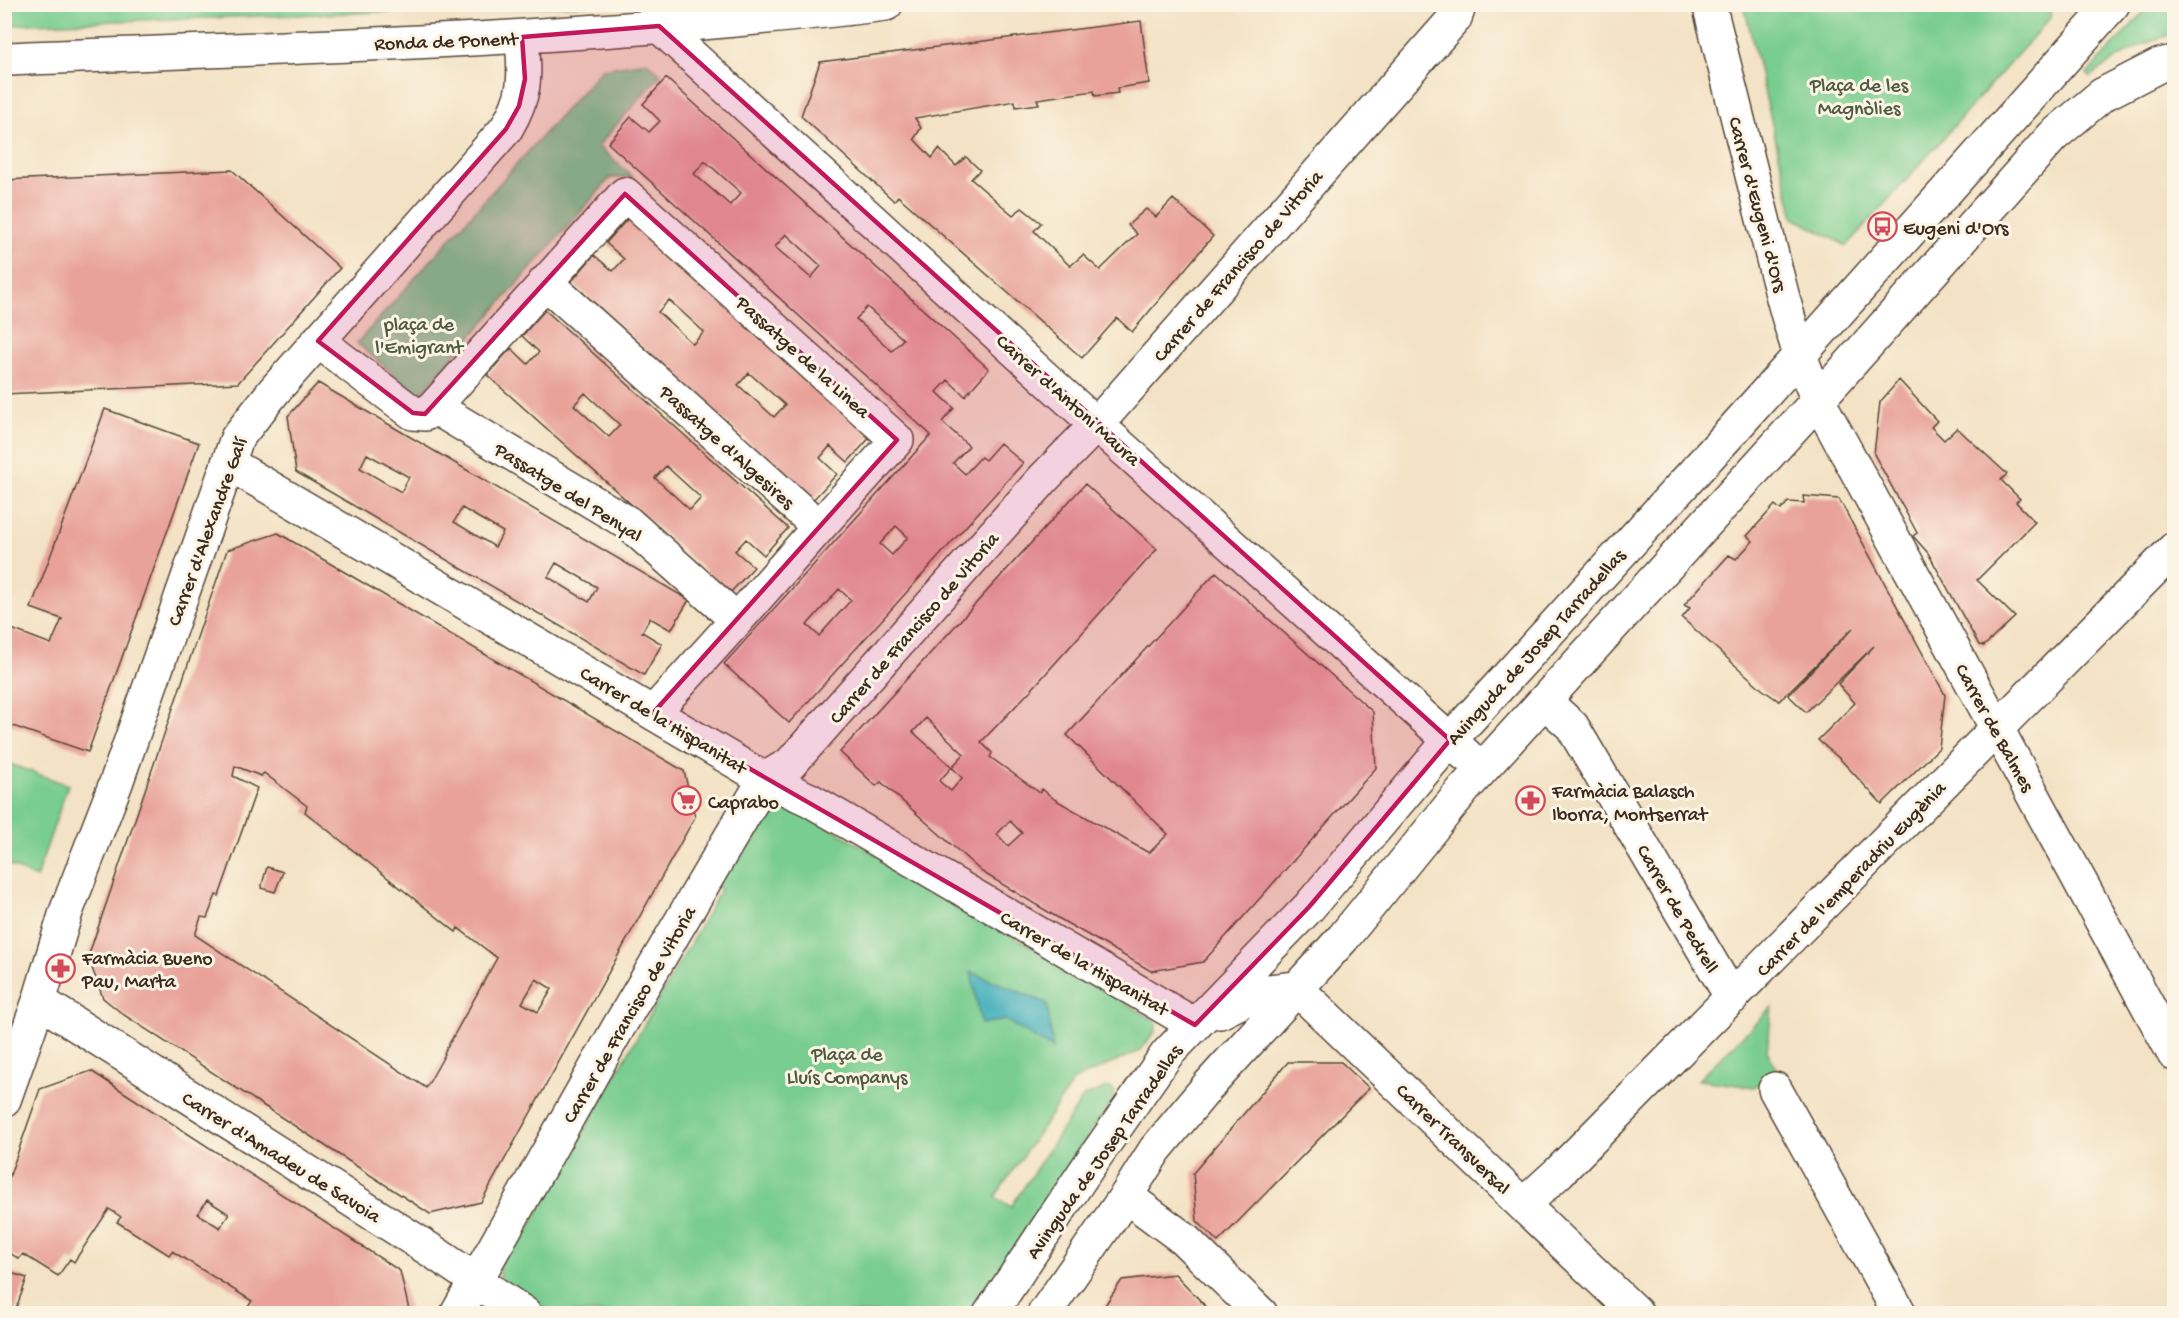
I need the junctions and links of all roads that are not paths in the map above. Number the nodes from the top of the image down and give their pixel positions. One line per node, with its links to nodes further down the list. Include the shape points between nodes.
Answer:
1 (886, 4): 5 (street, Ronda de Ponent)
2 (1460, 4): 14 (street, Carrer de Francisco de Vitoria, via 1455,18)
3 (1709, 4): 11 (street, Carrer d'Eugeni d'Ors)
4 (2113, 4): 11 (street, Avinguda de Josep Tarradellas)
5 (659, 26): 6 (street, Ronda de Ponent); 14 (street, Carrer d'Antoni Maura)
6 (522, 37): 7 (street, Ronda de Ponent); 10 (street, Carrer d'Alexandre Galí, via 525,79 519,106 506,129)
7 (4, 59)
8 (2175, 62): 12 (street, via 2160,65 2103,95 2053,136)
9 (545, 282): 13 (street); 16 (street, Passatge d'Algesires); 16 (street, Passatge de la Linea, via 625,194 897,440)
10 (318, 341): 13 (street, via 413,413 425,414); 15 (street, Carrer d'Alexandre Galí, via 237,438)
11 (1799, 355): 12 (street, Carrer d'Eugeni d'Ors); 22 (street, Avinguda de Josep Tarradellas)
12 (1818, 400): 19 (street); 21 (street, Carrer de Balmes)
13 (434, 407): 18 (street, Passatge del Penyal, via 628,524)
14 (1097, 424): 22 (street, Carrer d'Antoni Maura); 24 (street, Carrer de Francisco de Vitoria, via 1044,478 790,764)
15 (228, 463): 20 (street, Carrer de la Hispanitat); 27 (street, Carrer d'Alexandre Galí, via 116,783 66,912)
16 (819, 527): 18 (street)
17 (2169, 563): 21 (street, Carrer de l'emperadriu Eugènia)
18 (737, 620): 20 (street)
19 (1544, 701): 23 (street); 26 (street, Carrer de Pedrell, via 1572,726)
20 (653, 713): 24 (street, Carrer de la Hispanitat)
21 (1998, 727): 26 (street, Carrer de l'emperadriu Eugènia); 29 (street, Carrer de Balmes)
22 (1450, 740): 23 (street, Carrer d'Antoni Maura); 28 (street, Avinguda de Josep Tarradellas, via 1309,907)
23 (1483, 769): 25 (street, via 1344,938)
24 (765, 779): 28 (street, Carrer de la Hispanitat, via 810,800); 34 (street, Carrer de Francisco de Vitoria, via 618,1029)
25 (1296, 988): 28 (street, via 1260,992); 32 (street, via 1155,1150); 33 (street, Carrer Transversal)
26 (1732, 998): 33 (street, Carrer de l'emperadriu Eugènia)
27 (39, 1001): 31 (street, Carrer d'Alexandre Galí); 34 (street, Carrer d'Amadeu de Savoia)
28 (1195, 1025): 37 (street, Avinguda de Josep Tarradellas, via 1167,1054)
29 (2175, 1054)
30 (1775, 1089): 41 (street)
31 (4, 1100)
32 (1126, 1196): 38 (street); 39 (street, via 1184,1239)
33 (1524, 1204): 40 (street, Carrer Transversal)
34 (477, 1281): 35 (street, Carrer de Francisco de Vitoria); 36 (street, Carrer d'Amadeu de Savoia)
35 (457, 1314)
36 (525, 1314)
37 (990, 1314)
38 (1044, 1314)
39 (1261, 1314)
40 (1637, 1314)
41 (1900, 1314)

